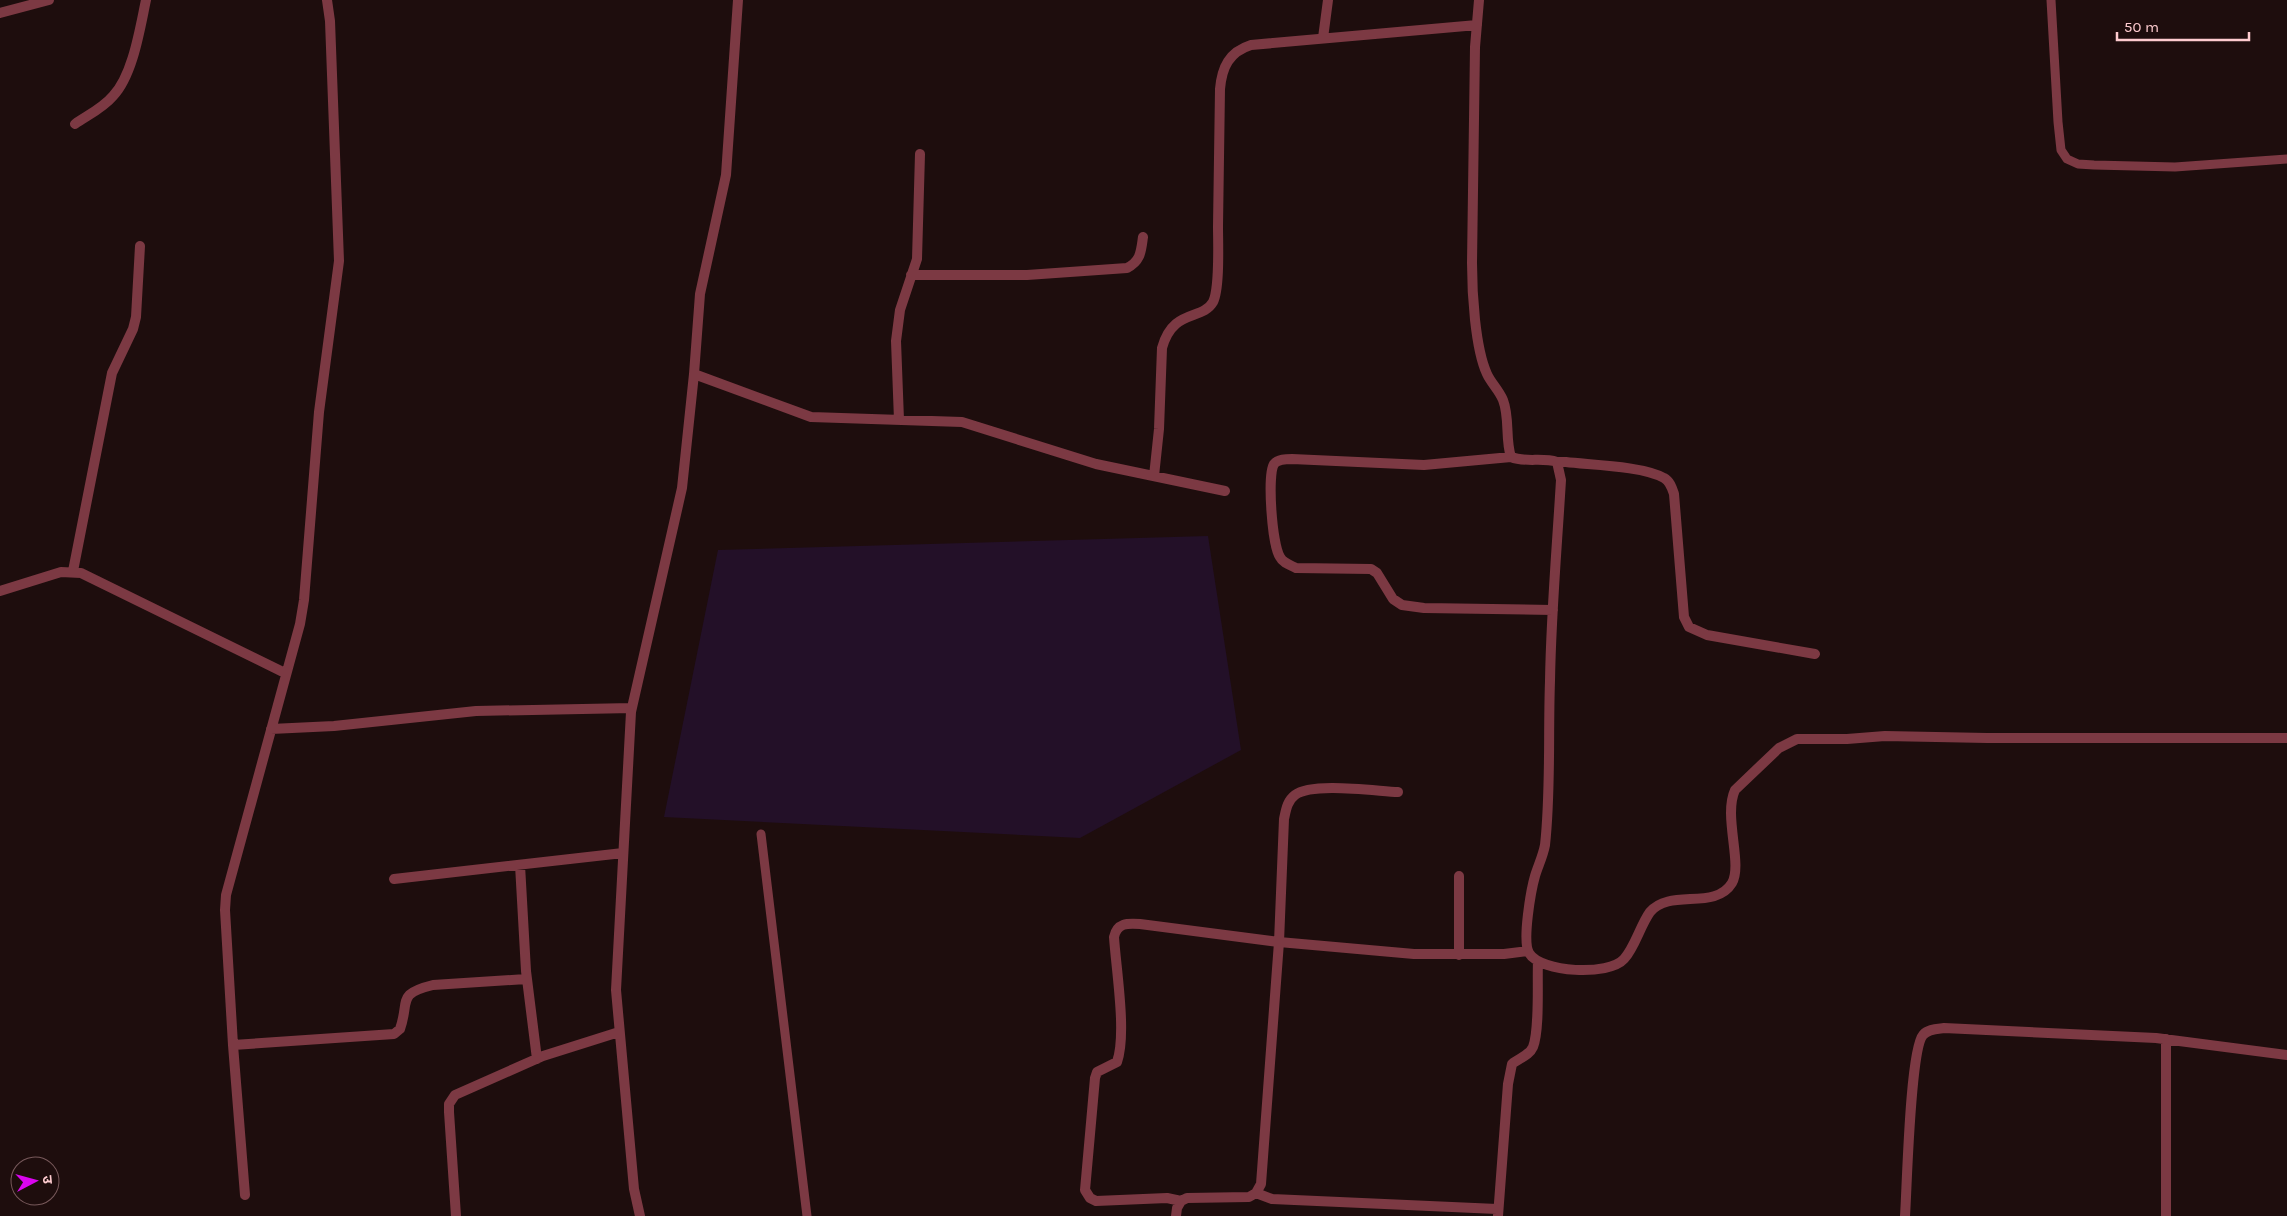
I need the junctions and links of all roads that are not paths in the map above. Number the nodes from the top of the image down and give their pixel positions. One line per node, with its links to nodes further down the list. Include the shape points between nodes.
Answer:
1 (49, 0): 8 (street)
2 (146, 0): 11 (street, via 122,84 105,104)
3 (327, 0): 27 (street, via 339,260 319,412 304,600)
4 (738, 0): 17 (street, via 726,175 700,294)
5 (1328, 0): 10 (street)
6 (1479, 0): 9 (street)
7 (2051, 0): 13 (lane, via 2058,122 2061,150 2068,159 2094,166 2175,167)
8 (0, 13)
9 (1477, 26): 10 (street); 19 (street, via 1472,295 1481,358 1487,375 1503,400)
10 (1323, 38): 21 (street, via 1240,49 1228,58 1221,75 1216,288 1212,302 1206,308 1172,326 1165,337)
11 (75, 124)
12 (920, 154): 16 (street, via 918,247)
13 (2287, 159)
14 (1143, 236): 16 (street, via 1140,257 1127,268 1027,276)
15 (140, 246): 23 (street, via 136,317 112,373)
16 (912, 275): 18 (street, via 900,310 896,341)
17 (694, 374): 18 (street, via 811,417); 28 (street, via 682,488)
18 (899, 420): 21 (street, via 962,422 1096,464)
19 (1511, 457): 20 (street, via 1519,461); 25 (street, via 1424,464 1279,460 1271,476 1275,546 1285,563 1296,568 1371,569 1393,599 1402,605)
20 (1557, 462): 25 (street, via 1561,480); 26 (street, via 1639,471 1664,478 1670,484 1674,494 1684,617 1689,626 1707,635)
21 (1154, 476): 22 (street)
22 (1225, 491)
23 (73, 572): 24 (street, via 61,572); 27 (street, via 89,576)
24 (0, 591)
25 (1553, 610): 38 (street, via 1547,816 1544,846 1532,887 1526,938)
26 (1815, 654)
27 (285, 673): 29 (street)
28 (632, 708): 29 (street, via 476,711 334,726); 33 (street)
29 (271, 729): 44 (street, via 226,895)
30 (2287, 738): 40 (street, via 1885,736 1798,739 1779,748 1735,790 1731,798 1735,870 1733,881 1726,890 1713,896 1659,904 1650,912 1624,959 1614,966 1585,971)
31 (1398, 792): 37 (street, via 1318,788 1294,795 1287,805 1284,819)
32 (761, 834): 53 (lane)
33 (623, 853): 34 (street); 42 (street, via 616,990)
34 (520, 865): 36 (street); 41 (street)
35 (1459, 876): 39 (street)
36 (394, 879)
37 (1279, 942): 39 (street); 47 (street, via 1264,1170); 49 (street, via 1126,923 1115,931 1120,1053 1117,1062 1097,1072 1095,1078 1085,1190 1096,1201 1167,1198)
38 (1528, 951): 39 (street); 40 (street)
39 (1459, 955)
40 (1538, 961): 50 (street, via 1532,1047 1526,1056 1512,1064 1508,1084)
41 (526, 979): 44 (street, via 418,988 405,1001 400,1029 394,1034); 46 (street)
42 (619, 1032): 46 (street); 52 (street, via 634,1189)
43 (2166, 1039): 45 (street); 55 (street, via 1944,1028 1929,1030 1922,1035 1918,1046); 56 (street)
44 (233, 1045): 48 (street)
45 (2287, 1055)
46 (537, 1059): 51 (street, via 451,1099 449,1112)
47 (1256, 1193): 49 (street, via 1249,1197 1187,1198); 50 (street, via 1272,1198)
48 (245, 1195)
49 (1181, 1201): 54 (street)
50 (1498, 1212)
51 (456, 1216)
52 (640, 1216)
53 (807, 1216)
54 (1176, 1216)
55 (1905, 1216)
56 (2166, 1216)

